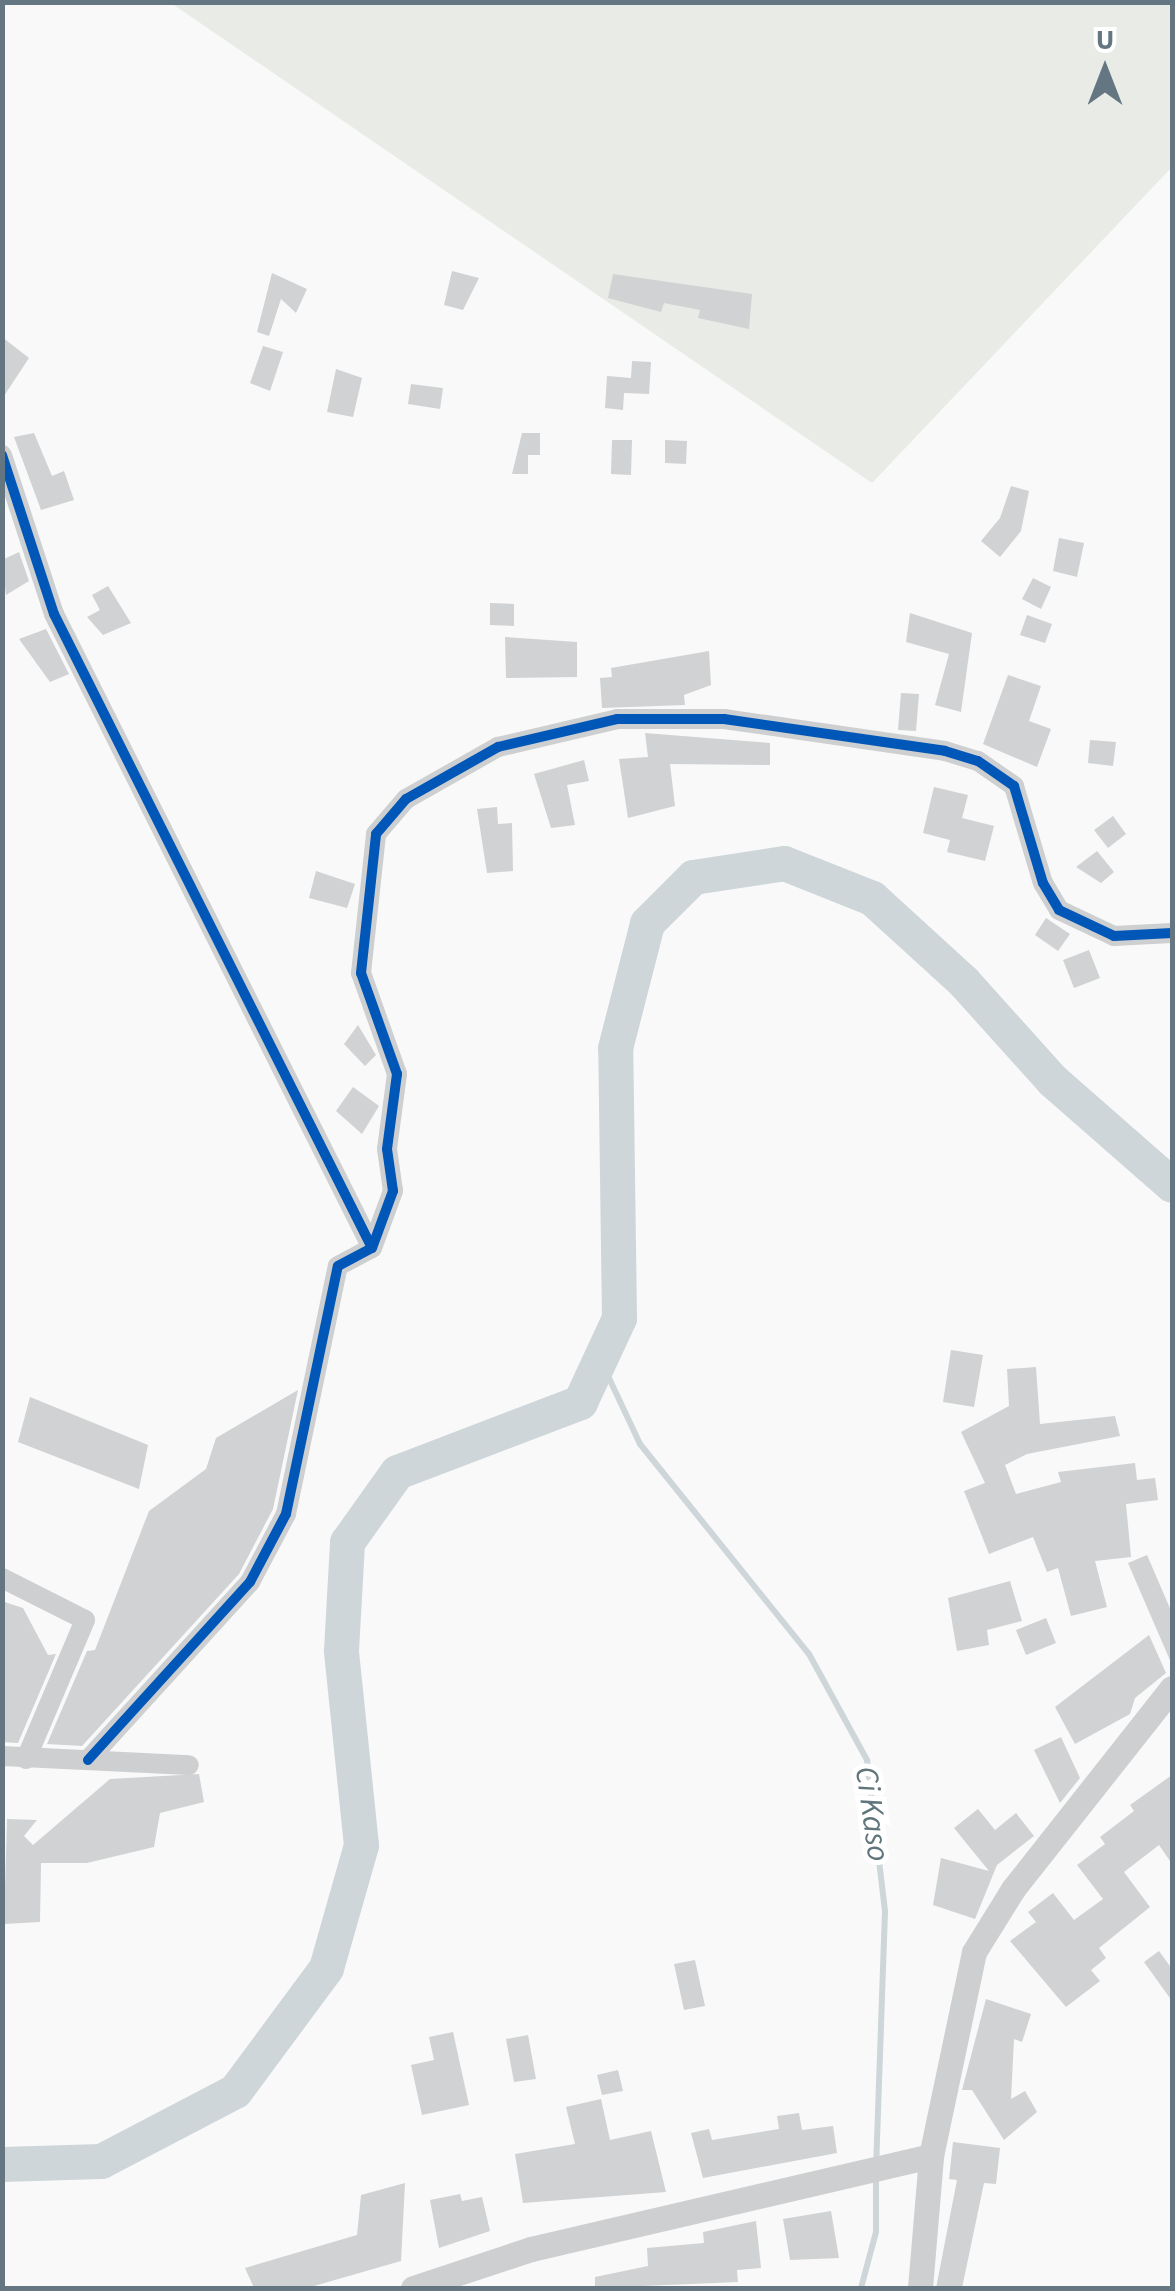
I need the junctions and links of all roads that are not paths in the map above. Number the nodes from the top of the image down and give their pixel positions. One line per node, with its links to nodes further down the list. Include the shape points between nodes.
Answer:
1 (2, 455): 3 (street, via 54,614)
2 (1172, 933): 3 (street, via 1114,936 1059,910 1043,882 1014,786 978,761 944,751 668,717 560,728 498,747 406,799 371,851 361,979 397,1074 388,1149 394,1191)
3 (372, 1248): 8 (street, via 338,1266 286,1514 257,1568 185,1662)
4 (2, 1578): 7 (street, via 85,1620)
5 (1172, 1688): 10 (street, via 1012,1889 974,1952)
6 (2, 1756): 7 (street)
7 (26, 1759): 8 (street)
8 (88, 1760): 9 (street)
9 (189, 1765)
10 (931, 2156): 11 (street, via 530,2248); 12 (street)
11 (413, 2288)
12 (920, 2288)

